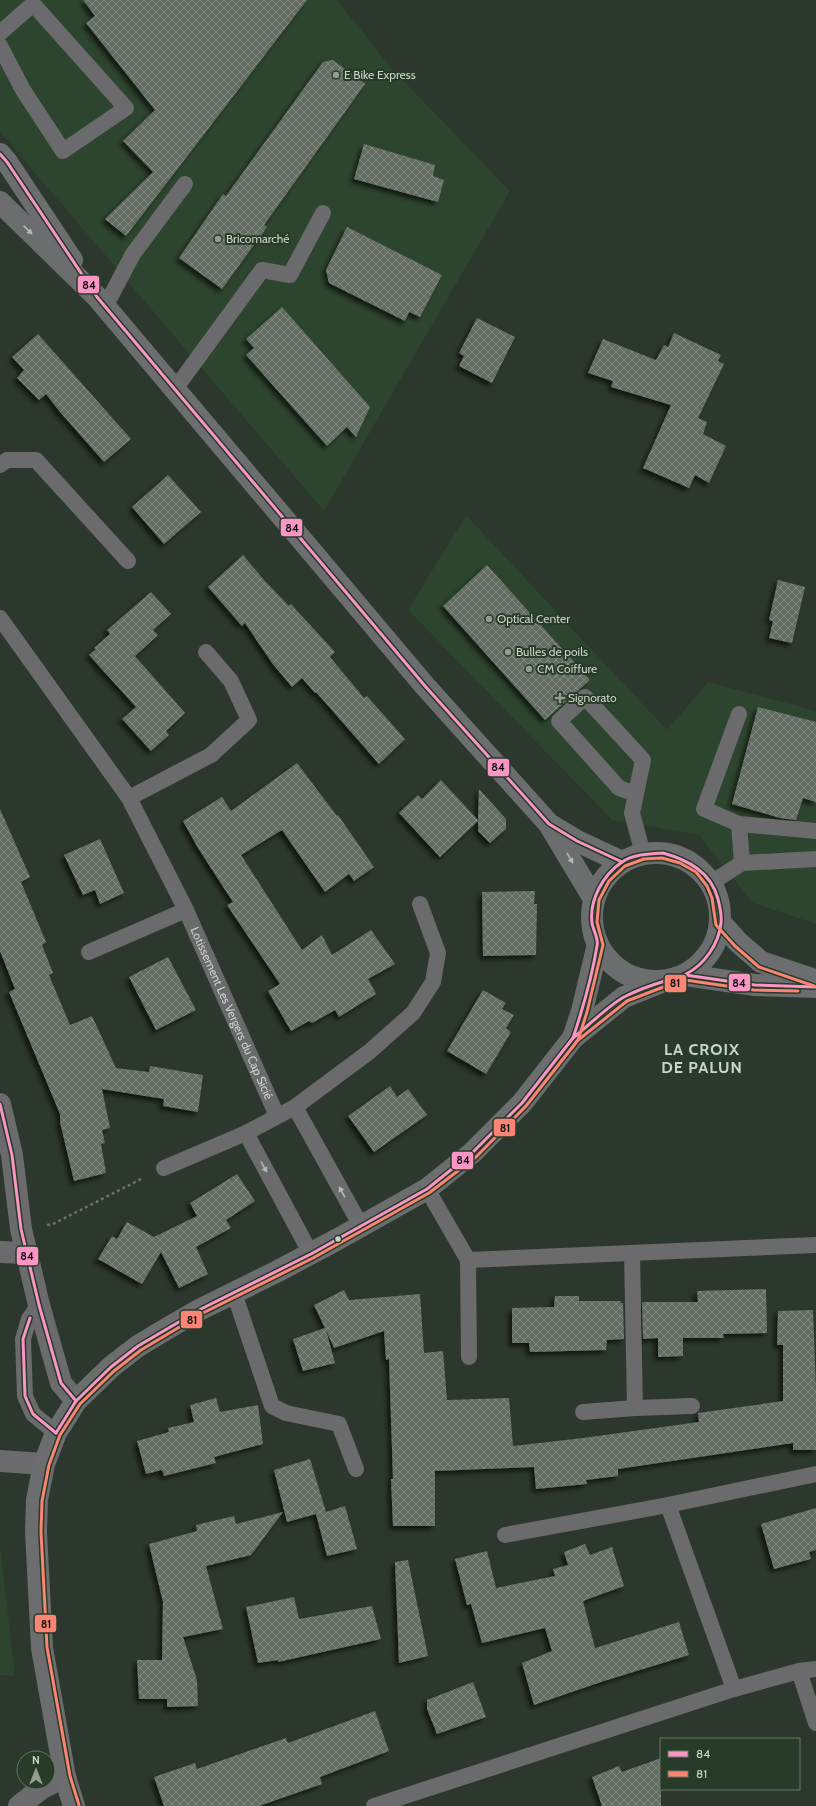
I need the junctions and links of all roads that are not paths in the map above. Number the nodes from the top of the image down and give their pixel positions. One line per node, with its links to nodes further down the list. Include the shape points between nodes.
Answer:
1 (0, 33): 2 (lane, via 33,4 126,108 63,152 23,90)
2 (0, 46)
3 (0, 154): 7 (main road)
4 (185, 184): 7 (lane, via 132,254)
5 (0, 202): 7 (main road, one-way to 7)
6 (323, 213): 8 (lane, via 290,275 262,270)
7 (101, 302): 8 (main road)
8 (175, 389): 16 (main road, via 425,686)
9 (0, 465): 10 (lane, via 6,460 36,460)
10 (128, 561)
11 (0, 618): 15 (lane, Lotissement Les Vergers du Cap Sicié)
12 (206, 652): 15 (lane, via 231,681 249,720 210,755)
13 (739, 714): 17 (lane, via 704,809)
14 (636, 794): 14 (lane, via 643,760 585,696 559,720 619,788); 19 (lane, via 632,814)
15 (129, 798): 26 (lane, Lotissement Les Vergers du Cap Sicié)
16 (549, 824): 21 (main road); 24 (main road, one-way to 24)
17 (739, 824): 18 (lane); 22 (lane)
18 (816, 831)
19 (643, 854): 21 (main road); 23 (main road, via 663,853 682,858 699,868)
20 (816, 859): 22 (lane)
21 (622, 862): 24 (main road, via 605,878)
22 (742, 863): 23 (lane)
23 (711, 883): 27 (main road, via 717,896)
24 (594, 899): 28 (main road, via 592,922)
25 (420, 904): 36 (lane, via 438,953 433,982 413,1013 369,1052)
26 (186, 910): 29 (lane); 37 (lane, Lotissement Les Vergers du Cap Sicié)
27 (721, 923): 30 (main road, via 717,939 709,953 698,966); 32 (main road, via 761,962)
28 (598, 944): 31 (main road, via 609,961 625,973 644,980); 34 (main road)
29 (89, 952)
30 (685, 975): 31 (main road); 33 (main road, via 755,985)
31 (664, 981): 34 (main road, via 624,997)
32 (816, 981)
33 (816, 987)
34 (573, 1038): 40 (main road, via 522,1103 472,1153)
35 (0, 1104): 44 (street, via 12,1155)
36 (295, 1107): 37 (lane); 41 (lane, one-way to 36)
37 (277, 1116): 38 (lane)
38 (246, 1133): 39 (lane); 46 (lane, one-way to 46)
39 (164, 1168)
40 (427, 1189): 41 (main road); 47 (lane)
41 (361, 1226): 46 (main road)
42 (816, 1245): 45 (lane)
43 (0, 1252): 44 (street)
44 (26, 1253): 49 (street)
45 (632, 1253): 47 (lane); 53 (lane)
46 (311, 1254): 48 (main road)
47 (468, 1260): 50 (lane)
48 (234, 1293): 51 (main road, via 138,1346 110,1367); 58 (lane, via 272,1406 286,1412 339,1424)
49 (39, 1305): 51 (street, via 61,1382); 55 (lane, via 29,1319 23,1339 25,1396 33,1414)
50 (469, 1357)
51 (76, 1401): 55 (main road)
52 (692, 1406): 53 (lane)
53 (635, 1408): 54 (lane)
54 (583, 1412)
55 (56, 1433): 57 (main road)
56 (0, 1461): 57 (street)
57 (44, 1464): 66 (main road, via 37,1500 36,1532 42,1648)
58 (356, 1469)
59 (816, 1474): 60 (lane)
60 (668, 1505): 61 (lane); 64 (lane)
61 (505, 1535)
62 (816, 1669): 63 (lane)
63 (799, 1671): 64 (lane); 65 (lane)
64 (734, 1689): 69 (lane)
65 (816, 1723)
66 (66, 1777): 67 (street, via 42,1788); 68 (main road)
67 (19, 1806)
68 (74, 1806)
69 (374, 1806)

